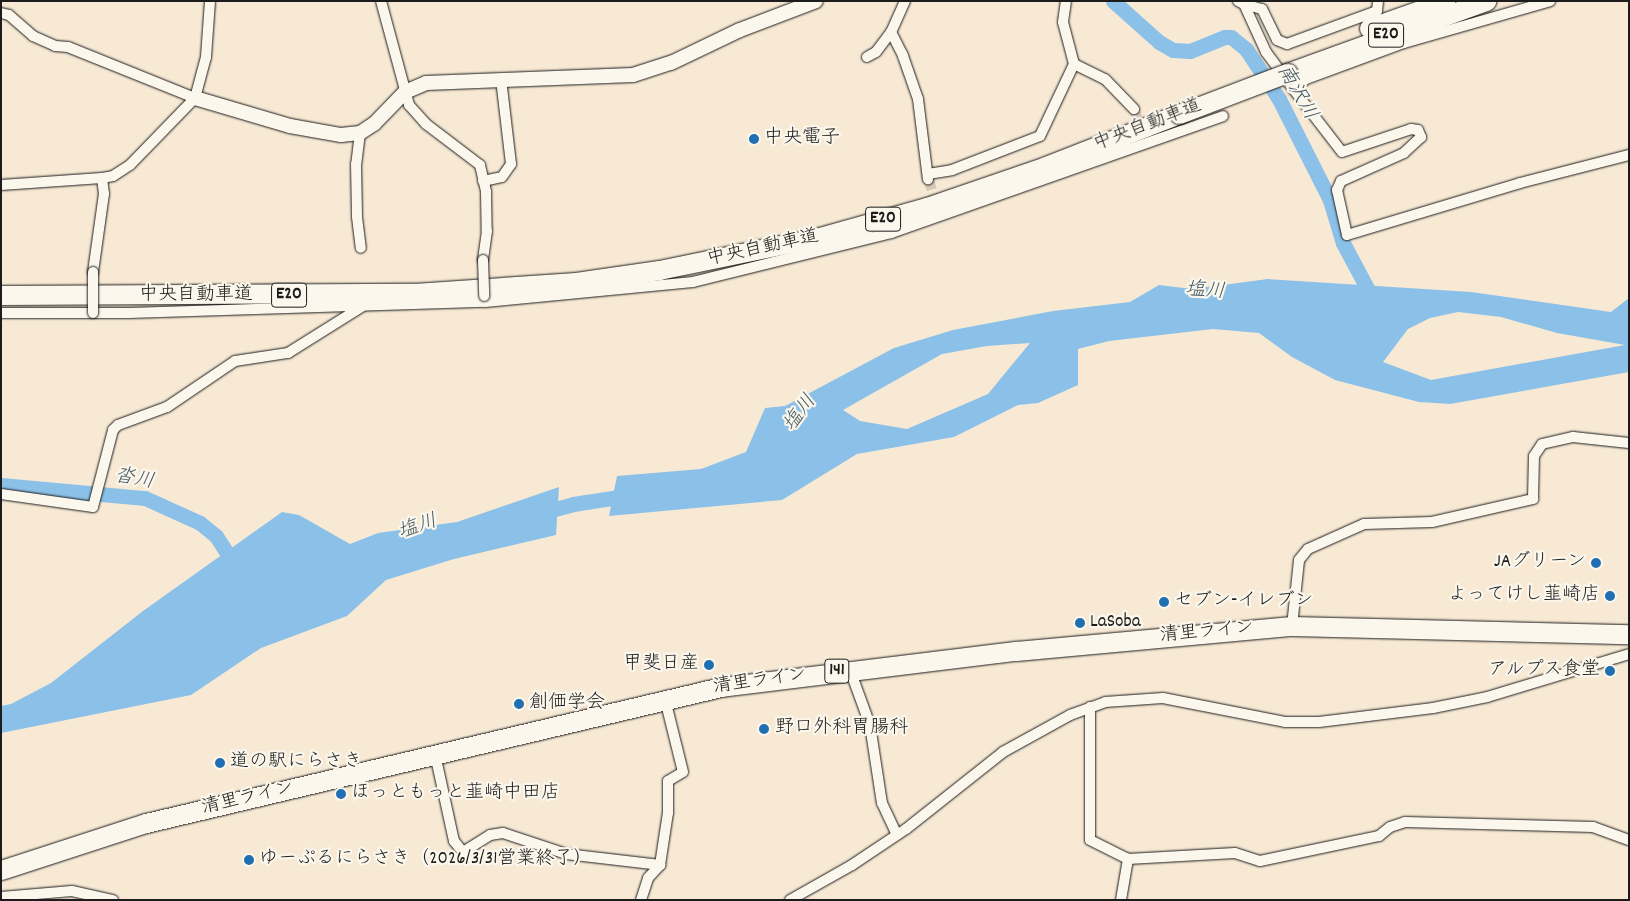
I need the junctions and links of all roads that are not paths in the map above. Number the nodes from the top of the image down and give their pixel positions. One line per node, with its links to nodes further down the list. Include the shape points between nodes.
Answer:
1 (210, 1): 18 (street, via 206,57)
2 (381, 1): 17 (street)
3 (816, 1): 16 (street, via 633,75)
4 (906, 1): 12 (street)
5 (1066, 1): 14 (street, via 1063,22)
6 (1378, 1): 10 (street, via 1377,11 1286,44 1277,40 1262,10)
7 (1445, 1): 15 (highway, 中央自動車道 / E20)
8 (1486, 1): 15 (highway, 中央自動車道 / E20)
9 (1550, 1): 15 (street, via 1396,46 1306,79)
10 (1241, 2): 15 (street, via 1266,52)
11 (1, 14): 18 (street, via 9,14 33,36 55,46 68,47)
12 (891, 32): 13 (street, via 876,52); 14 (street, via 918,99 928,177 1040,136)
13 (868, 57)
14 (1074, 64): 19 (street, via 1104,79)
15 (1286, 76): 20 (highway, 中央自動車道 / E20, bridge); 23 (street, via 1342,152 1411,129 1418,130 1421,137 1404,153 1341,182 1338,190 1347,235)
16 (501, 79): 17 (street, via 426,83); 25 (street, via 511,164 502,176)
17 (404, 92): 22 (street, via 374,124); 25 (street, via 409,105 426,124 480,165)
18 (195, 98): 22 (street, via 290,126 341,135); 24 (street, via 130,166)
19 (1134, 109)
20 (1176, 109): 28 (highway, 中央自動車道 / E20, via 927,195 818,226 658,258 575,270 414,281); 29 (highway, 中央自動車道 / E20, via 1046,166 927,207 820,237 659,270 576,282 414,293)
21 (1223, 116): 30 (street, via 891,233 775,264 674,284)
22 (360, 133): 27 (street, via 356,164 356,217)
23 (1629, 154)
24 (102, 178): 26 (street); 33 (street, bridge, via 104,194 93,272)
25 (484, 181): 30 (street, bridge, via 487,230 483,260)
26 (1, 186)
27 (361, 248)
28 (1, 283)
29 (1, 295)
30 (484, 299): 31 (street)
31 (364, 305): 33 (street); 35 (street, via 288,353 235,361 167,407 118,425 113,430 93,507)
32 (1, 313): 33 (street)
33 (93, 314)
34 (1629, 443): 36 (street, via 1572,437 1542,444 1534,456 1532,499 1432,522 1364,524 1308,549 1299,560)
35 (1, 494)
36 (1292, 626): 37 (highway, 清里ライン / 141); 39 (highway, 清里ライン / 141)
37 (1629, 634)
38 (1629, 654): 41 (street, via 1486,697 1433,708 1319,722 1296,724 1163,698 1125,700)
39 (850, 670): 40 (highway, 清里ライン / 141, via 721,686); 43 (street, via 870,725 882,803)
40 (664, 699): 42 (highway, 清里ライン / 141); 46 (street, via 683,772 668,781 668,813)
41 (1090, 707): 43 (street, via 1003,752); 45 (street, via 1090,840)
42 (435, 754): 46 (street, via 454,841 463,852 490,835 503,833 566,854); 47 (highway, 清里ライン / 141, via 146,823)
43 (897, 835): 52 (street)
44 (1629, 840): 45 (street, via 1592,827 1405,822 1390,826 1379,836 1260,861 1235,854)
45 (1128, 859): 53 (street)
46 (660, 866): 51 (street, via 648,878)
47 (1, 870)
48 (1, 897): 49 (street, via 72,891)
49 (96, 897): 50 (street)
50 (113, 900)
51 (641, 900)
52 (790, 900)
53 (1121, 900)

